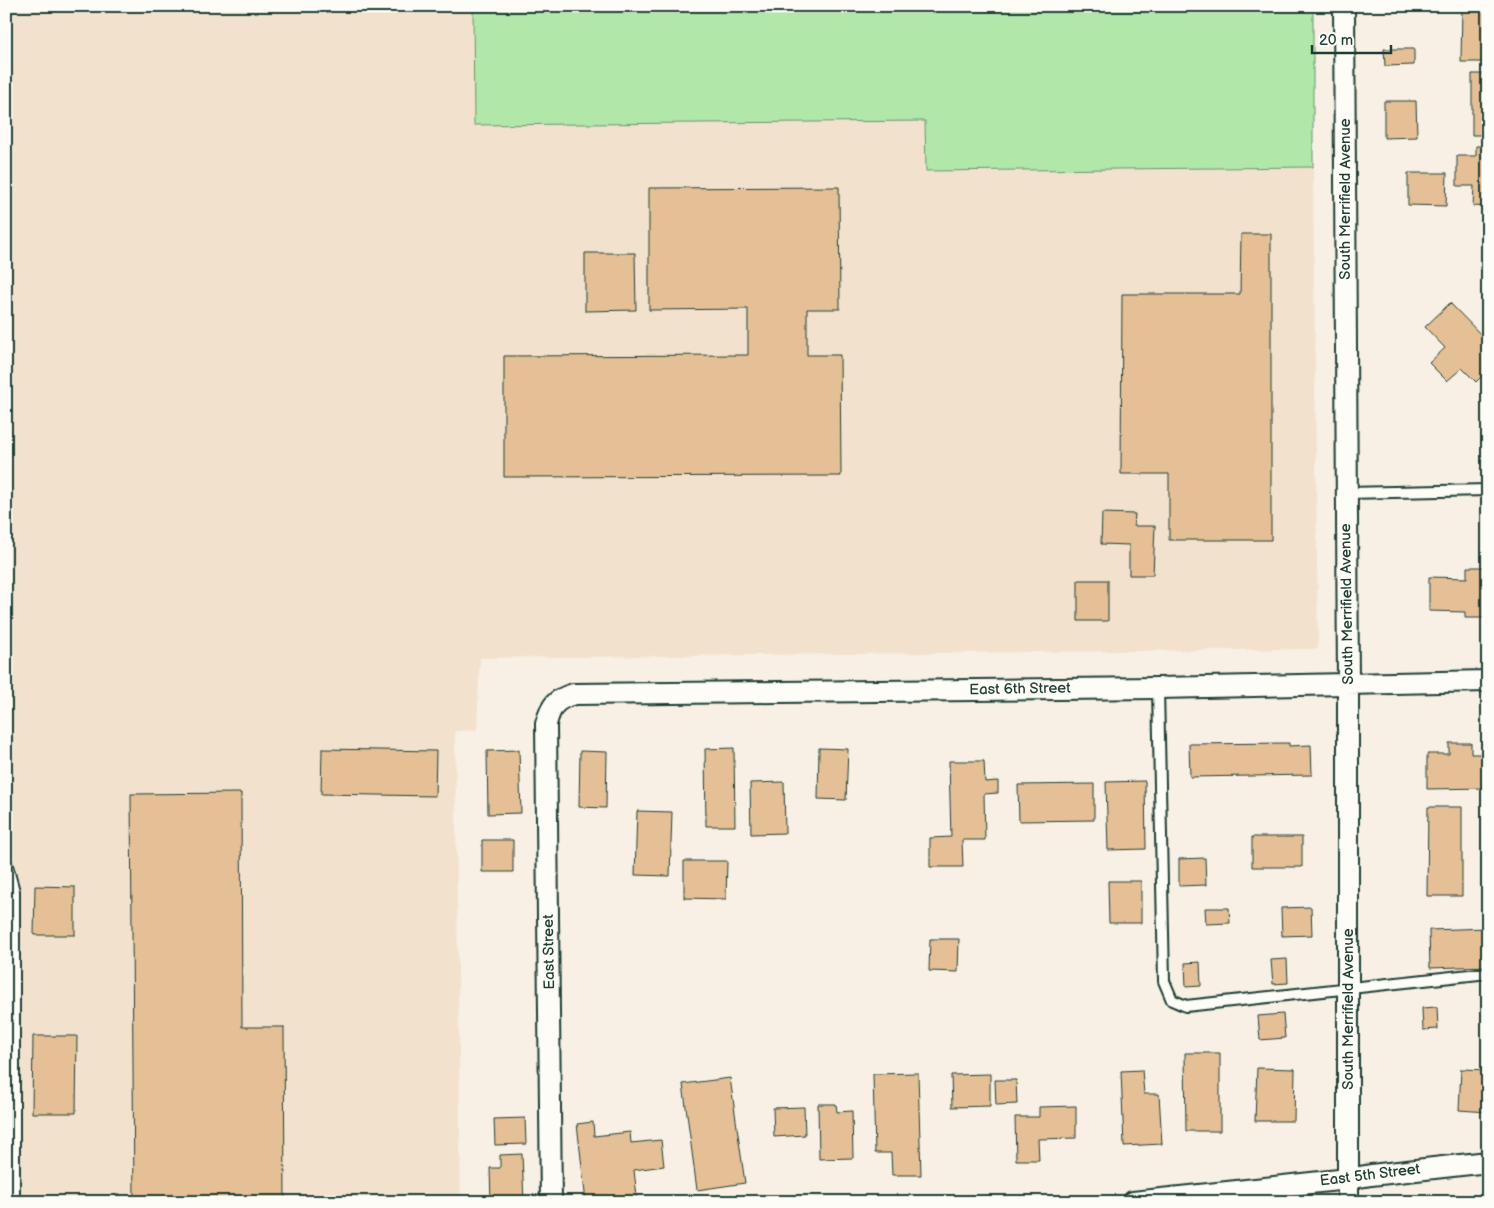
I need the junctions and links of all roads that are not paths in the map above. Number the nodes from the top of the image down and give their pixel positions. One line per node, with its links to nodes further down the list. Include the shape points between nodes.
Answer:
1 (1344, 6): 3 (street, South Merrifield Avenue)
2 (1488, 490): 3 (lane)
3 (1346, 492): 5 (street, South Merrifield Avenue)
4 (1488, 681): 5 (street, East 6th Street)
5 (1348, 684): 6 (street, East 6th Street); 10 (street, South Merrifield Avenue)
6 (1158, 688): 7 (street, East 6th Street, via 574,694); 10 (lane, via 1164,981 1172,1000 1186,1006)
7 (555, 703): 14 (street, East Street, via 546,724)
8 (6, 862): 13 (lane, via 14,892)
9 (1488, 973): 10 (lane)
10 (1347, 989): 12 (street, South Merrifield Avenue)
11 (1488, 1162): 12 (street, East 5th Street)
12 (1348, 1179): 15 (street, East 5th Street); 16 (street, South Merrifield Avenue)
13 (14, 1202)
14 (551, 1202)
15 (1133, 1202)
16 (1348, 1202)

